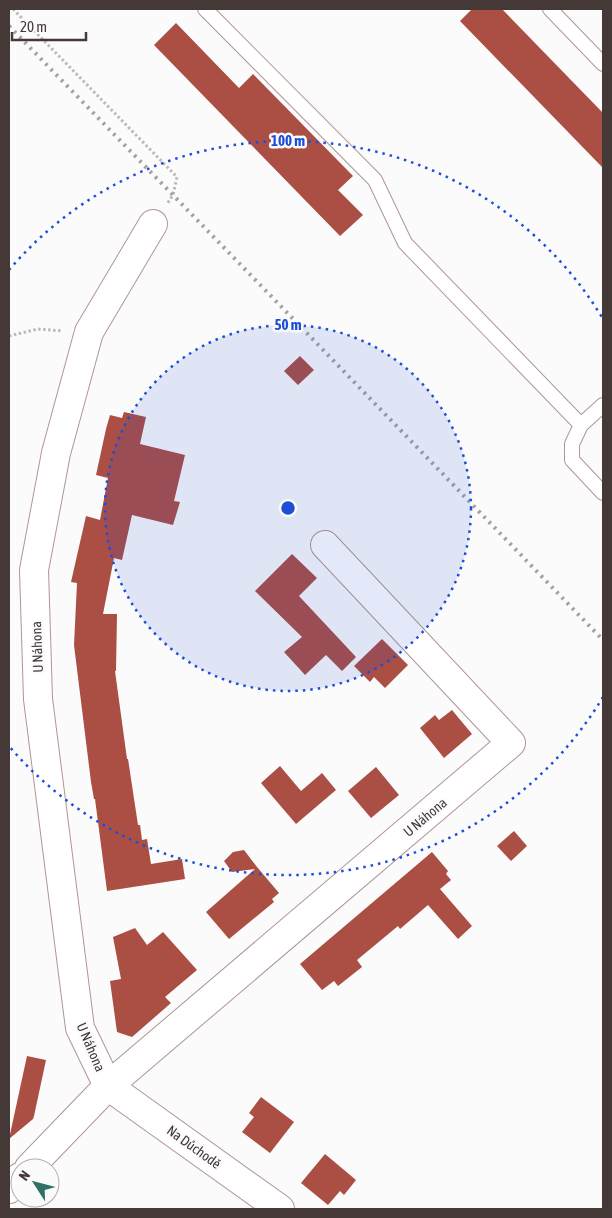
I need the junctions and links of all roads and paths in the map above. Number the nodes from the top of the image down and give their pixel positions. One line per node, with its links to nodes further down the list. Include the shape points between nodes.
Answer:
1 (13, 9): 5 (path, via 177,178 174,195)
2 (206, 9): 9 (lane, via 375,180 405,243)
3 (550, 9): 4 (lane)
4 (603, 64)
5 (153, 224): 6 (street, U Náhona)
6 (88, 332): 7 (path, via 38,329); 12 (street, U Náhona, via 56,453 34,570 38,699 80,1028)
7 (9, 336)
8 (603, 405): 9 (lane)
9 (581, 426): 10 (lane, via 572,444 572,460)
10 (603, 493)
11 (325, 545): 12 (street, U Náhona, via 511,743)
12 (108, 1086): 13 (street, U Náhona); 14 (street, Na Důchodě)
13 (39, 1158)
14 (280, 1209)

